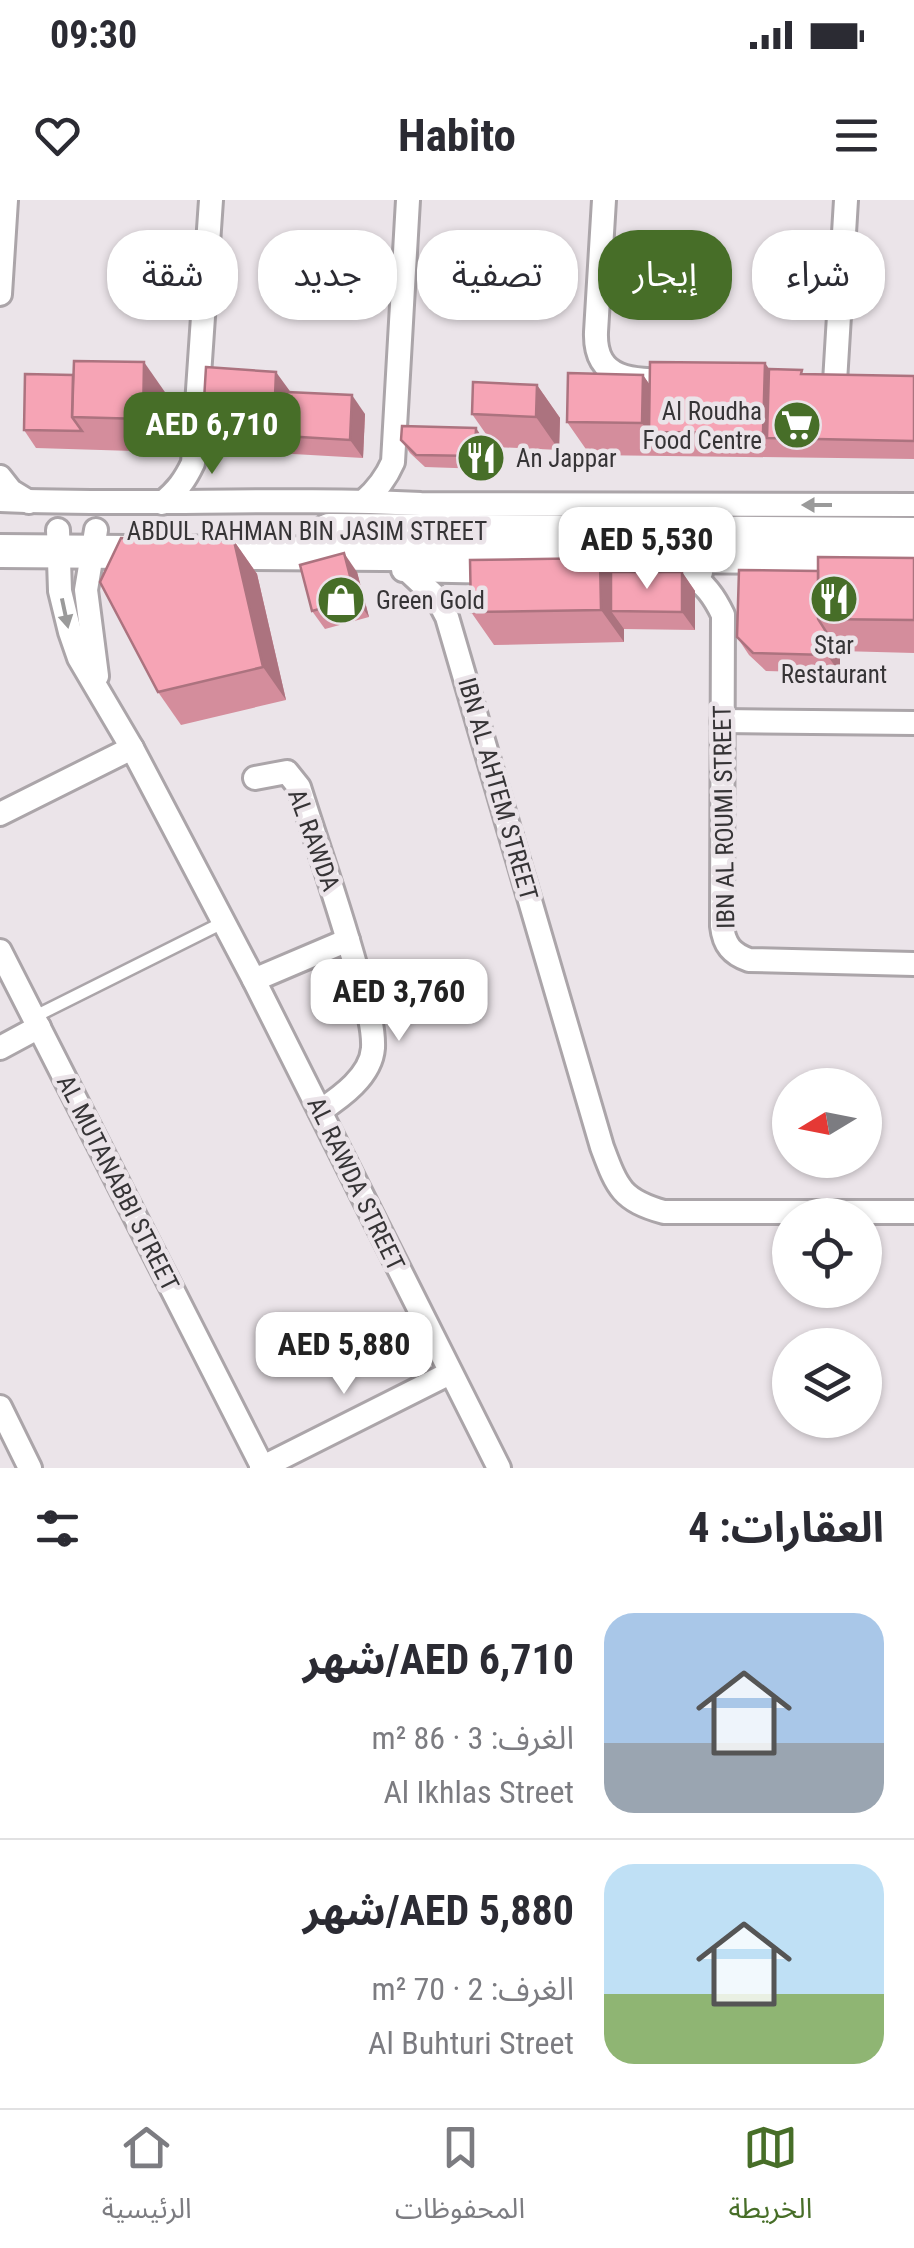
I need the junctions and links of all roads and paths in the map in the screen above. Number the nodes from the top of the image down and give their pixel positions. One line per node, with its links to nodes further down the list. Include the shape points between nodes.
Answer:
1 (6, 200): 6 (street)
2 (210, 200): 10 (street)
3 (408, 200): 9 (street)
4 (604, 200): 7 (street, via 596,342 602,361 626,379)
5 (846, 200): 8 (street)
6 (0, 294)
7 (696, 380)
8 (835, 382)
9 (392, 462): 15 (street); 17 (street)
10 (193, 463): 14 (street); 16 (street, via 198,479)
11 (0, 478): 13 (street)
12 (0, 500): 13 (street, ABDUL RAHMAN BIN JASIM STREET)
13 (29, 502): 14 (street, ABDUL RAHMAN BIN JASIM STREET)
14 (162, 502): 16 (street, ABDUL RAHMAN BIN JASIM STREET)
15 (364, 502): 16 (street, ABDUL RAHMAN BIN JASIM STREET); 17 (street, ABDUL RAHMAN BIN JASIM STREET)
16 (221, 503)
17 (421, 504): 18 (street, ABDUL RAHMAN BIN JASIM STREET, one-way to 17); 20 (street)
18 (914, 505)
19 (0, 530): 23 (main road, ABDUL RAHMAN BIN JASIM STREET)
20 (454, 531): 21 (main road, ABDUL RAHMAN BIN JASIM STREET); 22 (main road, ABDUL RAHMAN BIN JASIM STREET)
21 (914, 534)
22 (192, 540): 24 (main road, ABDUL RAHMAN BIN JASIM STREET); 26 (main road, ABDUL RAHMAN BIN JASIM STREET, via 502,555); 28 (street, ABDUL RAHMAN BIN JASIM STREET, via 231,566)
23 (58, 541): 24 (main road, ABDUL RAHMAN BIN JASIM STREET); 25 (main road, ABDUL RAHMAN BIN JASIM STREET); 34 (street, AL RAWDA STREET, one-way to 34, via 70,632)
24 (94, 541): 34 (street, AL RAWDA STREET, via 86,590)
25 (0, 550)
26 (786, 555): 27 (main road, ABDUL RAHMAN BIN JASIM STREET); 32 (street)
27 (914, 558)
28 (407, 570): 29 (street, ABDUL RAHMAN BIN JASIM STREET); 33 (street, IBN AL AHTEM STREET)
29 (483, 572): 30 (street, ABDUL RAHMAN BIN JASIM STREET); 33 (street, via 455,597)
30 (687, 572): 32 (street, ABDUL RAHMAN BIN JASIM STREET); 32 (street, via 715,597)
31 (914, 574): 32 (street, ABDUL RAHMAN BIN JASIM STREET)
32 (738, 592): 35 (street, IBN AL ROUMI STREET)
33 (448, 617): 48 (street, IBN AL AHTEM STREET, via 602,1148 626,1196 664,1212)
34 (99, 689): 37 (street, AL RAWDA STREET)
35 (722, 720): 36 (street); 43 (street, IBN AL ROUMI STREET, via 722,926 728,948 749,960)
36 (914, 722)
37 (132, 748): 39 (street); 40 (street, AL RAWDA STREET)
38 (255, 778): 41 (street, AL RAWDA, via 287,772 299,786)
39 (0, 814)
40 (224, 922): 44 (street, AL RAWDA STREET); 45 (lane)
41 (348, 940): 44 (street); 47 (street, AL RAWDA, via 373,1050 360,1077)
42 (0, 951): 45 (street, AL MUTANABBI STREET)
43 (914, 964)
44 (254, 980): 47 (street, AL RAWDA STREET)
45 (36, 1022): 46 (street); 52 (street, AL MUTANABBI STREET)
46 (0, 1048)
47 (320, 1111): 49 (street, AL RAWDA STREET)
48 (914, 1212)
49 (450, 1373): 52 (street); 53 (street, AL RAWDA STREET)
50 (0, 1406): 51 (street)
51 (30, 1468)
52 (262, 1468)
53 (499, 1468)

